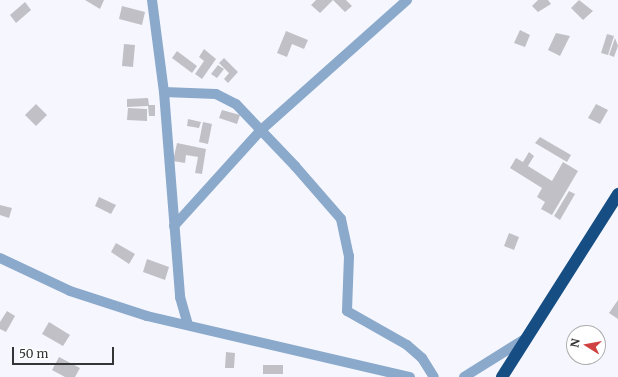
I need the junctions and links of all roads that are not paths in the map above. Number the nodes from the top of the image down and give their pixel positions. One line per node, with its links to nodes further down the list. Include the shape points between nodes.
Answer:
1 (152, 0): 3 (street)
2 (407, 0): 4 (street)
3 (164, 92): 4 (street, via 216,94 236,104); 6 (street)
4 (260, 131): 6 (street); 11 (street, via 337,211 349,256 347,311 407,345 422,358)
5 (618, 194): 9 (highway)
6 (174, 226): 8 (street, via 180,297)
7 (0, 258): 8 (street, via 70,291)
8 (188, 325): 10 (street)
9 (528, 337): 12 (street); 13 (highway)
10 (410, 377)
11 (434, 377)
12 (464, 377)
13 (502, 377)

